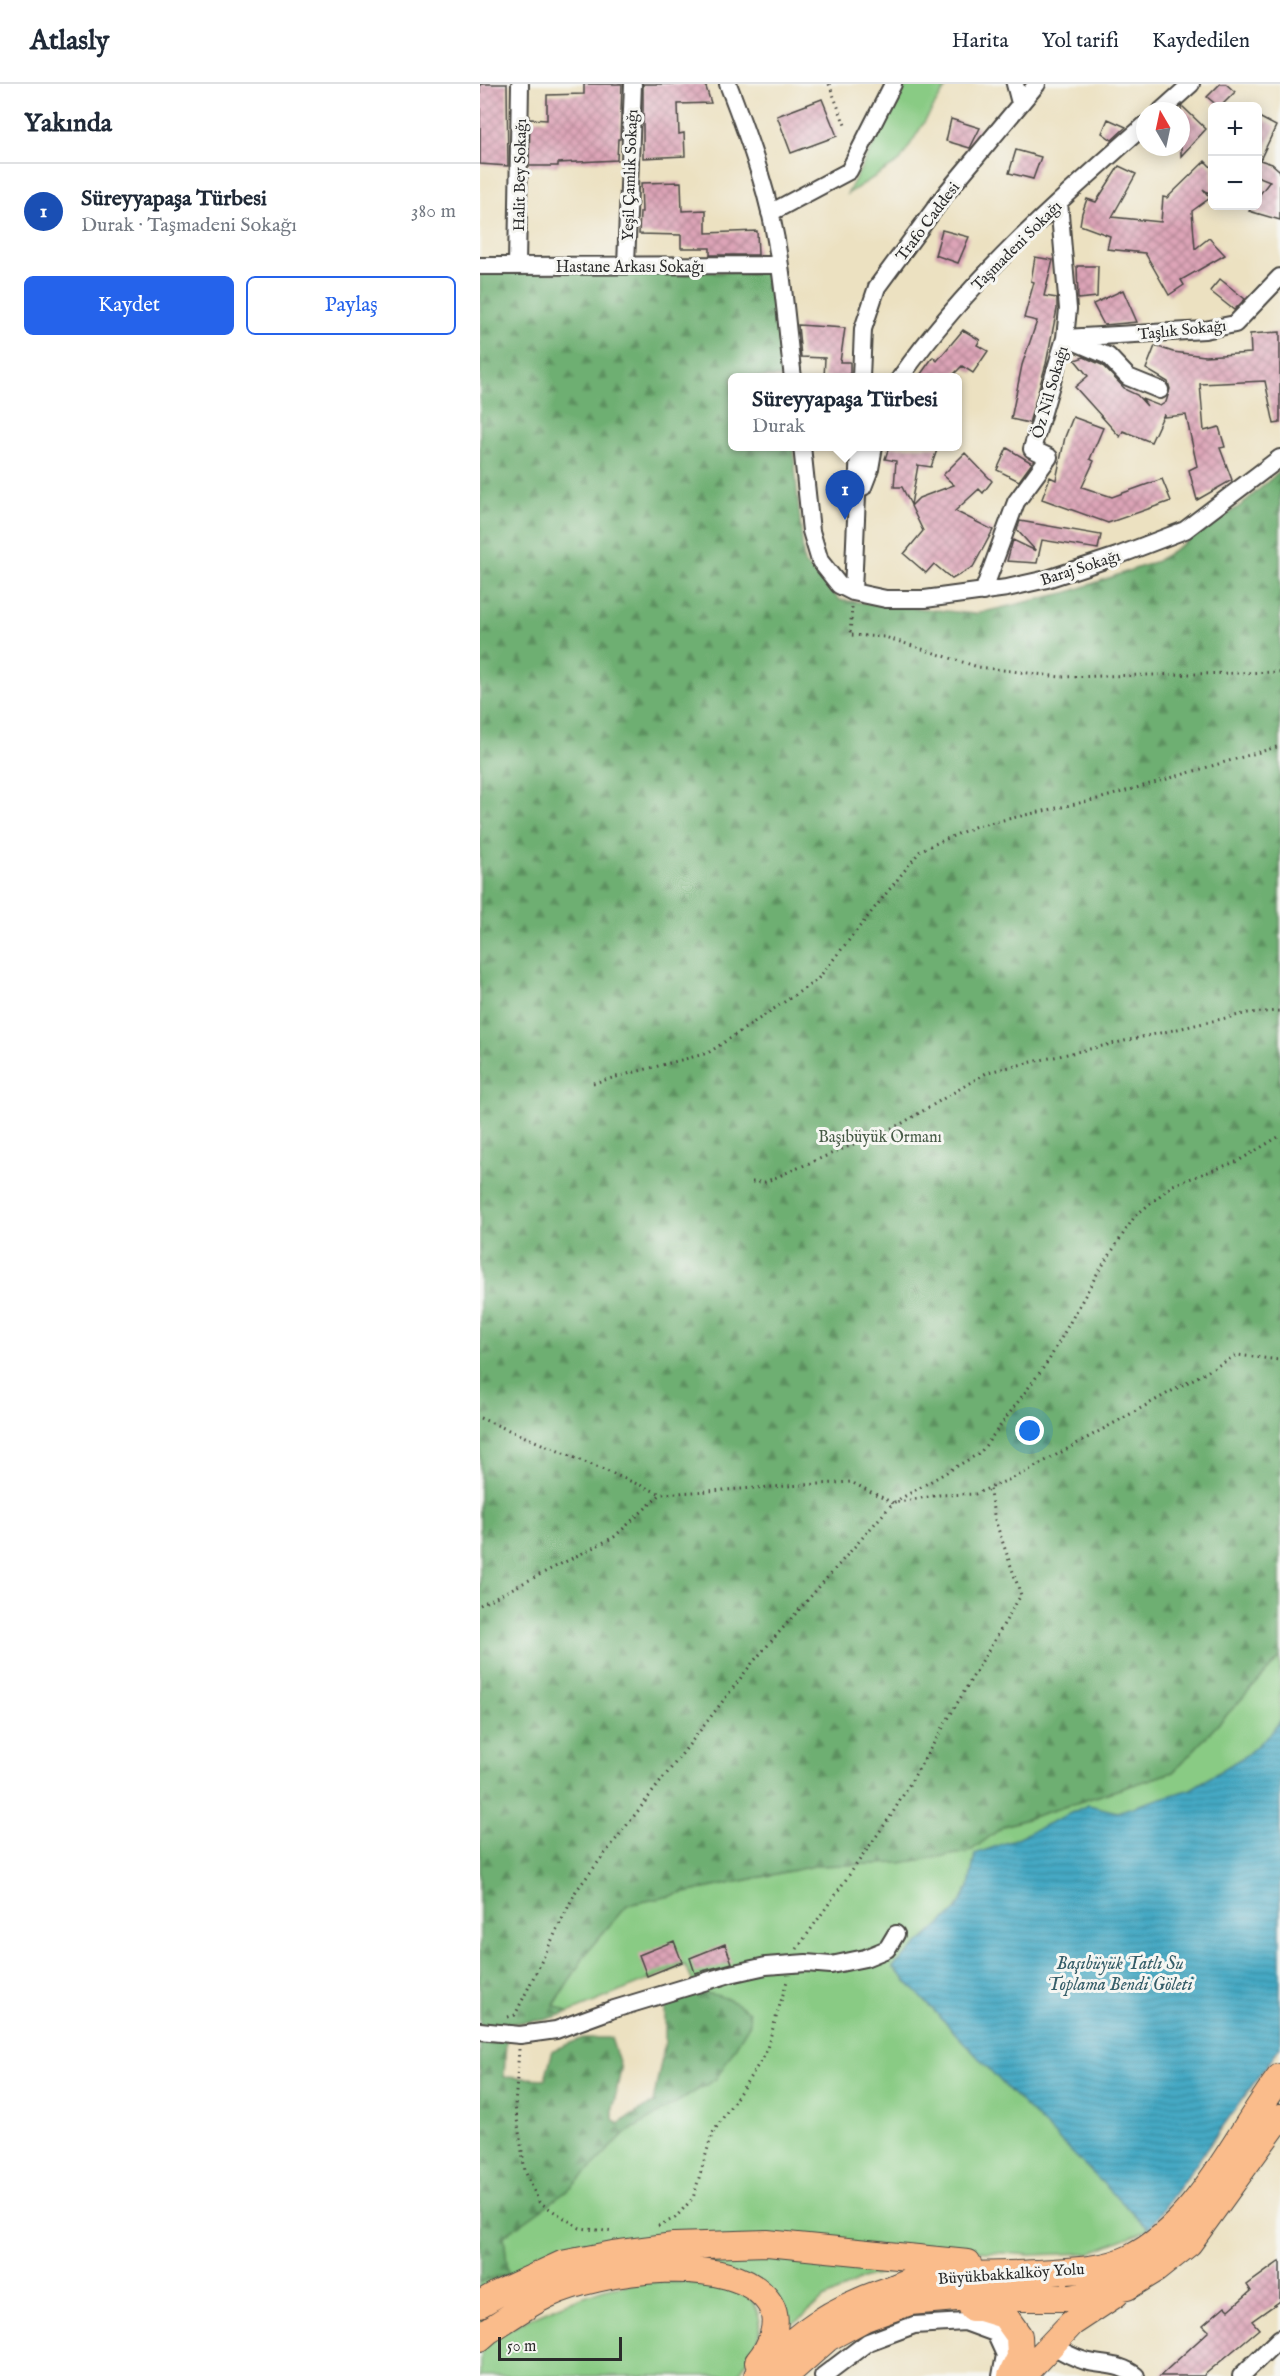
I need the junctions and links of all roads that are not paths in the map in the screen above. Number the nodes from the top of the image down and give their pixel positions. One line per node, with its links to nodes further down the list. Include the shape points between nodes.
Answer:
1 (520, 84): 16 (street, Halit Bey Sokağı)
2 (633, 84): 13 (street, Yeşil Çamlık Sokağı)
3 (728, 84): 12 (street, via 758,164)
4 (893, 84): 12 (street, via 849,171)
5 (1015, 84): 9 (street)
6 (1037, 84): 9 (street, Trafo Caddesi)
7 (1191, 84): 8 (street)
8 (1171, 102)
9 (1020, 104): 20 (street, Trafo Caddesi, via 947,192 877,287 863,329)
10 (1136, 133): 11 (street, Taşmadeni Sokağı)
11 (1059, 202): 18 (street, Öz Nil Sokağı, via 1068,309); 21 (street, Taşmadeni Sokağı, via 1030,227 928,338)
12 (770, 213): 14 (street)
13 (626, 265): 14 (street, Hastane Arkası Sokağı); 16 (street, Hastane Arkası Sokağı)
14 (780, 265): 19 (street)
15 (480, 266): 16 (street, Hastane Arkası Sokağı)
16 (516, 266)
17 (1280, 277): 18 (street, Taşlık Sokağı, via 1235,324 1205,330)
18 (1065, 338): 22 (street, via 1108,356 1128,377); 29 (street, Öz Nil Sokağı, via 1032,449 1049,457 1016,502)
19 (792, 373)
20 (861, 373)
21 (904, 373)
22 (1160, 390)
23 (802, 451): 28 (street, via 811,531 820,561 839,585)
24 (859, 451): 27 (street)
25 (873, 451): 27 (street)
26 (1280, 458): 29 (street, Baraj Sokağı, via 1185,530 1047,579)
27 (858, 499): 28 (street)
28 (854, 592): 29 (street, Baraj Sokağı, via 886,599)
29 (983, 592)
30 (896, 1934): 31 (street, via 887,1949 865,1958 831,1965 766,1966 730,1974 556,2030 520,2035)
31 (480, 2031)
32 (1280, 2078): 34 (highway, Büyükbakkalköy Yolu, via 1198,2198 1167,2231 1129,2258 1093,2268)
33 (1280, 2117): 35 (highway, Büyükbakkalköy Yolu, via 1190,2243)
34 (1049, 2272): 36 (highway, via 767,2243 674,2246 562,2264); 42 (highway, Büyükbakkalköy Yolu, via 917,2279 858,2300 783,2347)
35 (1126, 2287): 37 (highway, Büyükbakkalköy Yolu, via 1071,2298 910,2302); 40 (highway)
36 (480, 2304)
37 (865, 2318): 43 (highway, via 828,2338); 46 (highway, via 920,2307 981,2308 1004,2315 1019,2336 1020,2357)
38 (480, 2338): 41 (highway, via 547,2295 588,2282 663,2270 721,2273 764,2294 773,2310 774,2334 763,2357)
39 (1280, 2338): 49 (street)
40 (1050, 2344): 47 (highway); 48 (street, via 1082,2360 1119,2366)
41 (746, 2376)
42 (757, 2376)
43 (785, 2376)
44 (823, 2376): 45 (street, via 868,2342 914,2325 965,2322 995,2333 1005,2355)
45 (1001, 2376)
46 (1011, 2376)
47 (1022, 2376)
48 (1136, 2376)
49 (1241, 2376)

